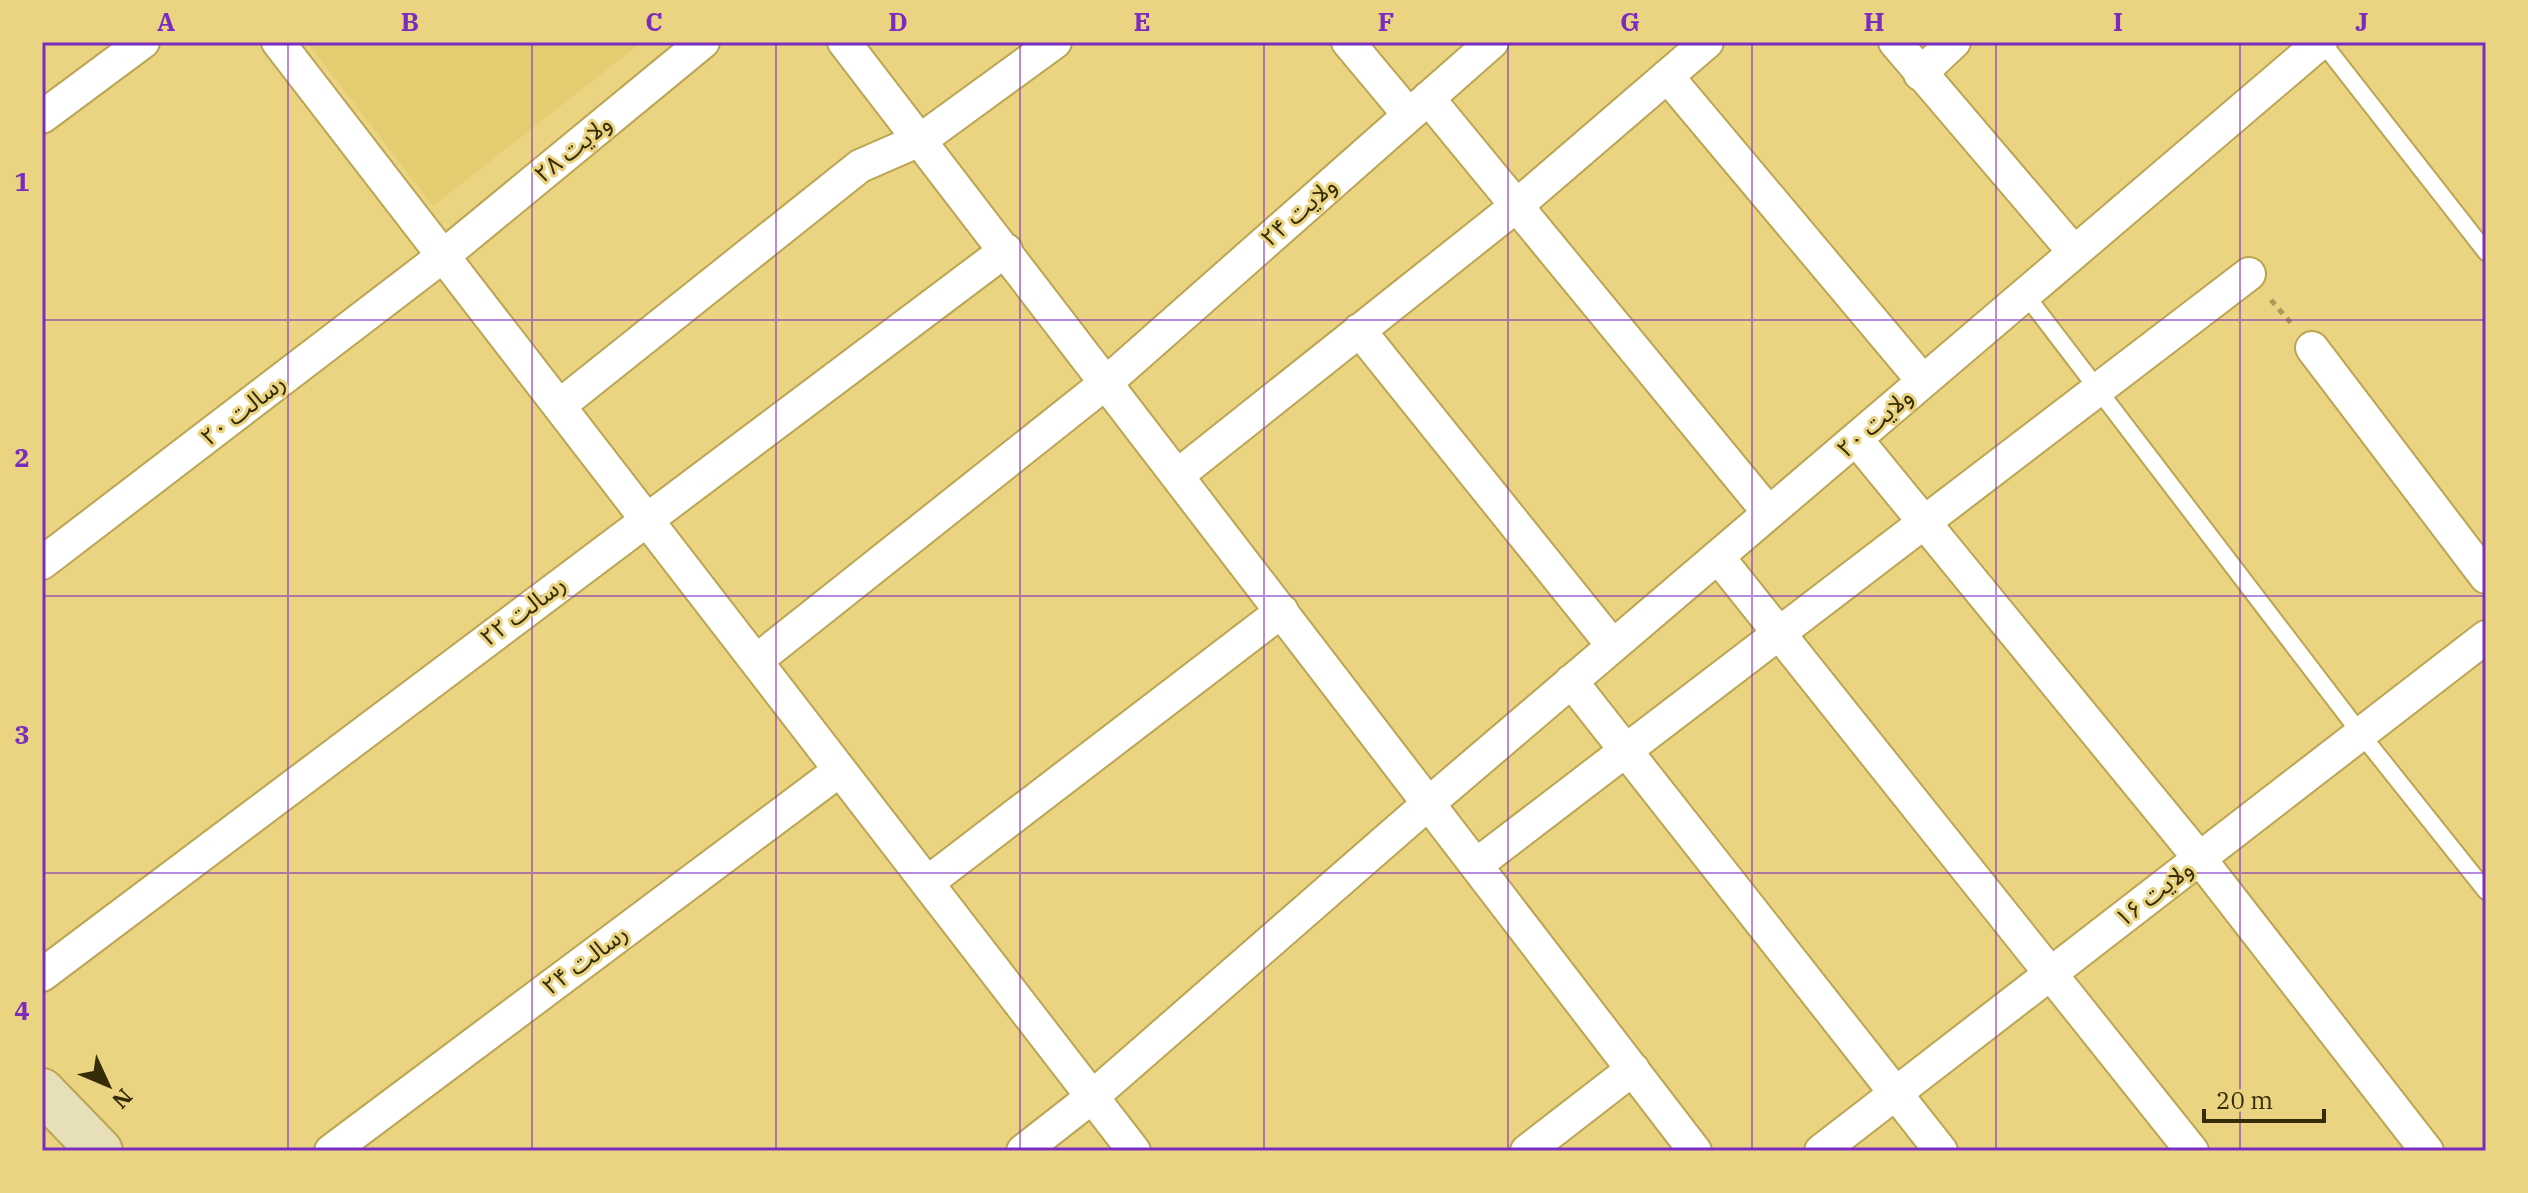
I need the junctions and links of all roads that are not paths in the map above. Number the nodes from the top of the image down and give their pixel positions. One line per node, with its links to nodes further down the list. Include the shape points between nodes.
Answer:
1 (143, 42): 15 (street)
2 (278, 42): 21 (street)
3 (703, 42): 21 (street, ولایت ۲۸)
4 (844, 42): 16 (street)
5 (1055, 42): 16 (street)
6 (1348, 42): 14 (street)
7 (1492, 42): 14 (street, ولایت ۲۴)
8 (1707, 42): 13 (street)
9 (1895, 42): 12 (street)
10 (1954, 42): 12 (street)
11 (2321, 42): 19 (street, ولایت ۲۰); 20 (lane)
12 (1920, 74): 19 (street)
13 (1667, 76): 17 (street); 26 (street)
14 (1419, 106): 17 (street); 27 (street, ولایت ۲۴)
15 (42, 117)
16 (922, 139): 18 (street); 29 (street, via 860,166)
17 (1515, 207): 24 (street); 32 (street)
18 (1006, 250): 27 (street); 33 (street, رسالت ۲۲)
19 (2074, 252): 23 (street, ولایت ۲۰)
20 (2486, 252)
21 (443, 256): 29 (street); 36 (street, رسالت ۲۰)
22 (2249, 274): 28 (street)
23 (2025, 294): 26 (street, ولایت ۲۰); 28 (lane)
24 (1359, 330): 31 (street); 41 (street)
25 (2312, 348): 37 (street)
26 (1923, 381): 30 (street, ولایت ۲۰)
27 (1107, 382): 31 (street); 42 (street, ولایت ۲۴)
28 (2099, 388): 34 (street); 44 (lane)
29 (559, 406): 33 (street)
30 (1856, 439): 32 (street, ولایت ۲۰); 34 (street)
31 (1178, 475): 38 (street)
32 (1769, 513): 35 (street, ولایت ۲۰)
33 (646, 519): 42 (street); 53 (street, رسالت ۲۲)
34 (1924, 522): 39 (street); 48 (street)
35 (1718, 557): 39 (street); 41 (street, ولایت ۲۰)
36 (42, 563)
37 (2486, 577)
38 (1282, 611): 47 (street); 50 (street)
39 (1780, 633): 45 (street); 52 (street)
40 (2486, 637): 44 (street, ولایت ۱۶)
41 (1613, 646): 43 (street, ولایت ۲۰)
42 (756, 661): 46 (street)
43 (1571, 681): 45 (street); 47 (street, ولایت ۲۰)
44 (2361, 734): 48 (street, ولایت ۱۶); 51 (lane)
45 (1625, 751): 49 (street); 56 (street)
46 (840, 770): 50 (street); 59 (street, رسالت ۲۴)
47 (1429, 803): 49 (street); 57 (street, ولایت ۲۰)
48 (2200, 859): 52 (street, ولایت ۱۶); 67 (street)
49 (1476, 865): 54 (street)
50 (927, 883): 57 (street)
51 (2486, 891)
52 (2053, 972): 56 (street, ولایت ۱۶); 66 (street)
53 (42, 975)
54 (1633, 1069): 62 (street); 63 (street)
55 (42, 1091): 58 (street)
56 (1895, 1094): 64 (street, ولایت ۱۶); 65 (street)
57 (1092, 1097): 60 (street, ولایت ۲۰); 61 (street)
58 (100, 1151)
59 (331, 1151)
60 (1023, 1151)
61 (1134, 1151)
62 (1527, 1151)
63 (1695, 1151)
64 (1821, 1151)
65 (1941, 1151)
66 (2192, 1151)
67 (2427, 1151)

